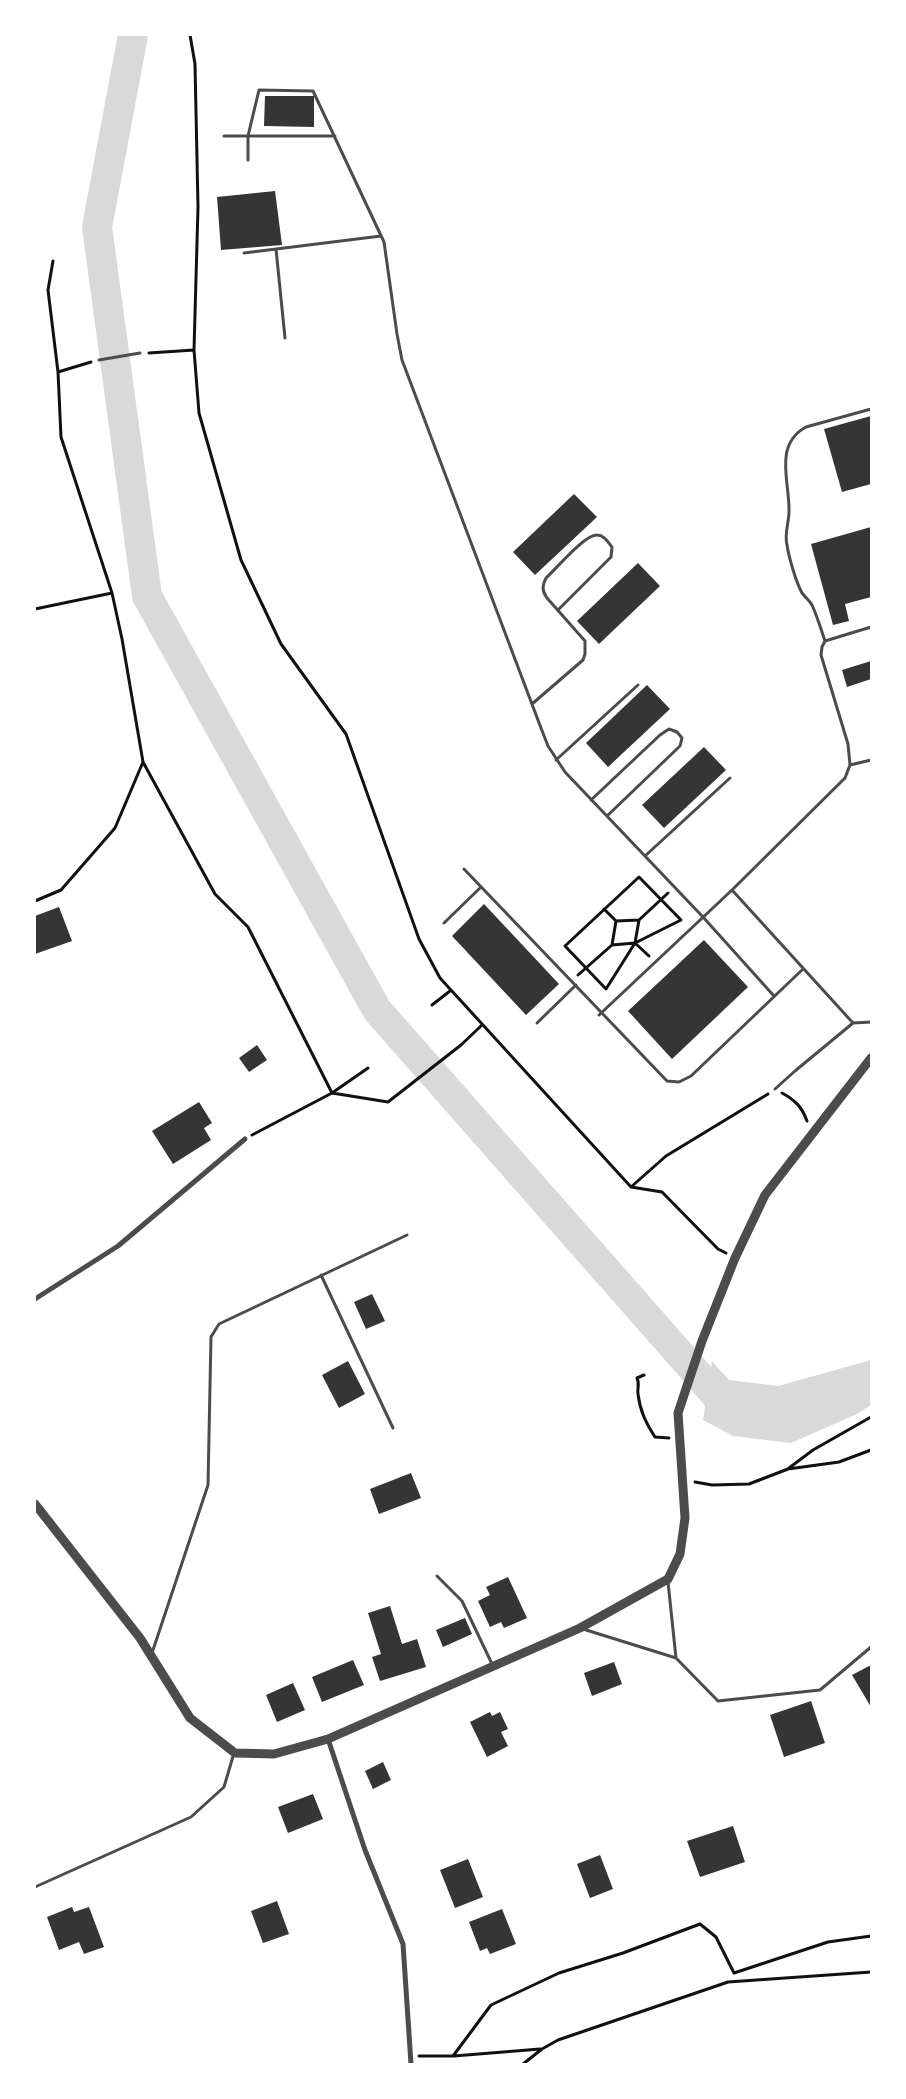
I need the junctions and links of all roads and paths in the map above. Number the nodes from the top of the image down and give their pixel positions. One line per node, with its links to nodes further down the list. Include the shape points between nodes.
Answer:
1 (190, 35): 11 (path, via 195,64 198,207)
2 (224, 136): 3 (lane)
3 (248, 136): 4 (lane); 4 (lane, via 259,90 313,91); 5 (lane)
4 (335, 136): 6 (lane)
5 (248, 160)
6 (381, 236): 7 (lane); 22 (lane, via 386,249 402,360)
7 (276, 249): 8 (lane); 10 (lane)
8 (244, 253)
9 (53, 260): 14 (path, via 48,290)
10 (285, 338)
11 (194, 350): 12 (path); 49 (path, via 200,413 241,560 281,644 346,734 419,939)
12 (140, 354): 13 (lane)
13 (99, 360): 14 (path)
14 (58, 372): 16 (path, via 61,437)
15 (871, 410): 20 (lane, via 806,427 792,437 786,457 787,546 801,591 812,607)
16 (112, 593): 17 (path); 25 (path)
17 (35, 609)
18 (558, 610): 18 (lane, via 544,594 542,588 546,578 586,540 594,535 603,537 612,547 611,557); 22 (lane, via 585,641 585,654 583,660)
19 (871, 627): 20 (lane)
20 (825, 641): 26 (lane, via 821,655 848,744)
21 (638, 685): 23 (lane)
22 (532, 704): 23 (lane)
23 (556, 760): 28 (lane)
24 (871, 760): 26 (lane)
25 (143, 762): 36 (path, via 115,828 60,890); 60 (path, via 215,894 248,928)
26 (850, 765): 34 (lane, via 845,778)
27 (730, 778): 30 (lane)
28 (591, 800): 29 (lane); 29 (lane, via 660,735 669,729 677,732 682,738 680,746)
29 (607, 816): 30 (lane)
30 (645, 856): 33 (lane)
31 (464, 870): 32 (lane)
32 (481, 887): 41 (lane); 47 (lane)
33 (674, 887): 35 (path); 38 (lane)
34 (732, 890): 38 (lane); 46 (lane)
35 (661, 899): 37 (path, via 638,877); 39 (path); 42 (path, via 681,920)
36 (35, 901)
37 (604, 909): 40 (path); 45 (path, via 566,946)
38 (703, 917): 44 (lane); 50 (lane)
39 (639, 920): 40 (path); 42 (path)
40 (616, 921): 43 (path)
41 (444, 923)
42 (635, 943): 43 (path); 44 (path); 45 (path, via 606,989)
43 (612, 945): 45 (path)
44 (655, 963): 52 (lane)
45 (586, 968): 47 (path)
46 (803, 969): 50 (lane); 55 (lane)
47 (572, 981): 48 (lane)
48 (576, 985): 52 (lane); 54 (lane)
49 (450, 992): 51 (path); 56 (path)
50 (774, 996): 52 (lane, via 690,1076 679,1082 668,1081)
51 (432, 1005)
52 (601, 1014)
53 (871, 1022): 55 (lane)
54 (537, 1023)
55 (853, 1023): 59 (lane)
56 (482, 1025): 60 (path, via 388,1102); 63 (path)
57 (871, 1058): 61 (street)
58 (368, 1068): 60 (path)
59 (775, 1089): 61 (path, via 803,1110); 63 (path, via 666,1156)
60 (332, 1092): 62 (path)
61 (812, 1135): 65 (street, via 765,1195)
62 (245, 1139): 67 (street, via 118,1246)
63 (631, 1188): 65 (path, via 662,1192 718,1249)
64 (407, 1234): 66 (lane)
65 (735, 1258): 71 (street, via 678,1413)
66 (321, 1275): 70 (lane); 80 (lane, via 219,1324 211,1337 208,1485)
67 (35, 1299)
68 (644, 1375): 71 (path, via 637,1378 638,1392 642,1416 654,1437)
69 (871, 1417): 73 (path, via 813,1450)
70 (393, 1428)
71 (680, 1438): 74 (street)
72 (871, 1450): 73 (path, via 838,1462)
73 (788, 1469): 74 (path, via 749,1484 712,1485)
74 (682, 1480): 77 (street, via 685,1518 680,1554)
75 (35, 1504): 80 (street)
76 (437, 1576): 82 (lane, via 462,1601)
77 (668, 1579): 78 (street); 81 (lane)
78 (580, 1628): 81 (lane); 82 (street)
79 (871, 1647): 81 (lane, via 820,1690 718,1701)
80 (151, 1656): 84 (street, via 190,1718)
81 (676, 1658)
82 (493, 1667): 83 (street)
83 (328, 1739): 84 (street, via 274,1754); 91 (street, via 365,1850 403,1944)
84 (235, 1753): 85 (lane, via 224,1787 191,1817)
85 (35, 1887)
86 (871, 1936): 88 (path, via 828,1942)
87 (871, 1972): 89 (path)
88 (734, 1973): 89 (path); 92 (path, via 716,1938 700,1924 559,1973 491,2005)
89 (728, 1982): 90 (path, via 597,2025)
90 (542, 2049): 92 (path); 94 (path)
91 (410, 2056): 92 (path); 93 (street)
92 (453, 2056)
93 (411, 2064)
94 (522, 2064)

